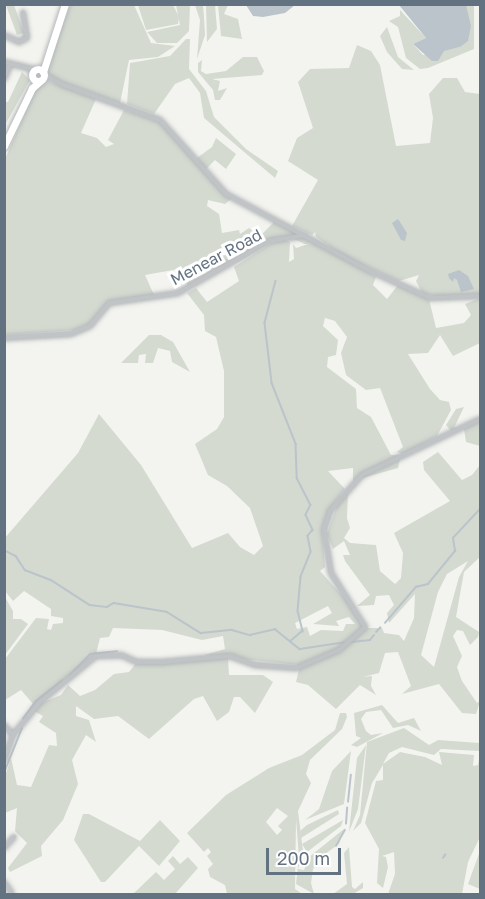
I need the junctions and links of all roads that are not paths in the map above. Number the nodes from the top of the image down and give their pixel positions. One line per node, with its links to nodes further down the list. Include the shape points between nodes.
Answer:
1 (66, 4): 6 (highway)
2 (23, 12): 3 (street, via 29,33 25,40 19,42)
3 (4, 35)
4 (4, 62): 5 (street)
5 (10, 65): 6 (street); 7 (street)
6 (38, 75): 8 (highway); 9 (street, via 160,120 226,194)
7 (4, 79)
8 (4, 146)
9 (306, 235): 10 (street, via 421,295 445,300); 11 (street, Menear Road, via 269,242 178,293 110,303 90,326 71,334)
10 (480, 296)
11 (4, 338)
12 (480, 419): 14 (street, via 362,475 330,511 324,530 331,573 365,627 333,653 297,668 255,665 230,656 146,662 121,655 96,656 40,702)
13 (4, 725): 14 (street)
14 (13, 735): 15 (street)
15 (4, 761)
16 (14, 837): 17 (street)
17 (4, 848)
18 (4, 882): 19 (street)
19 (12, 894)

